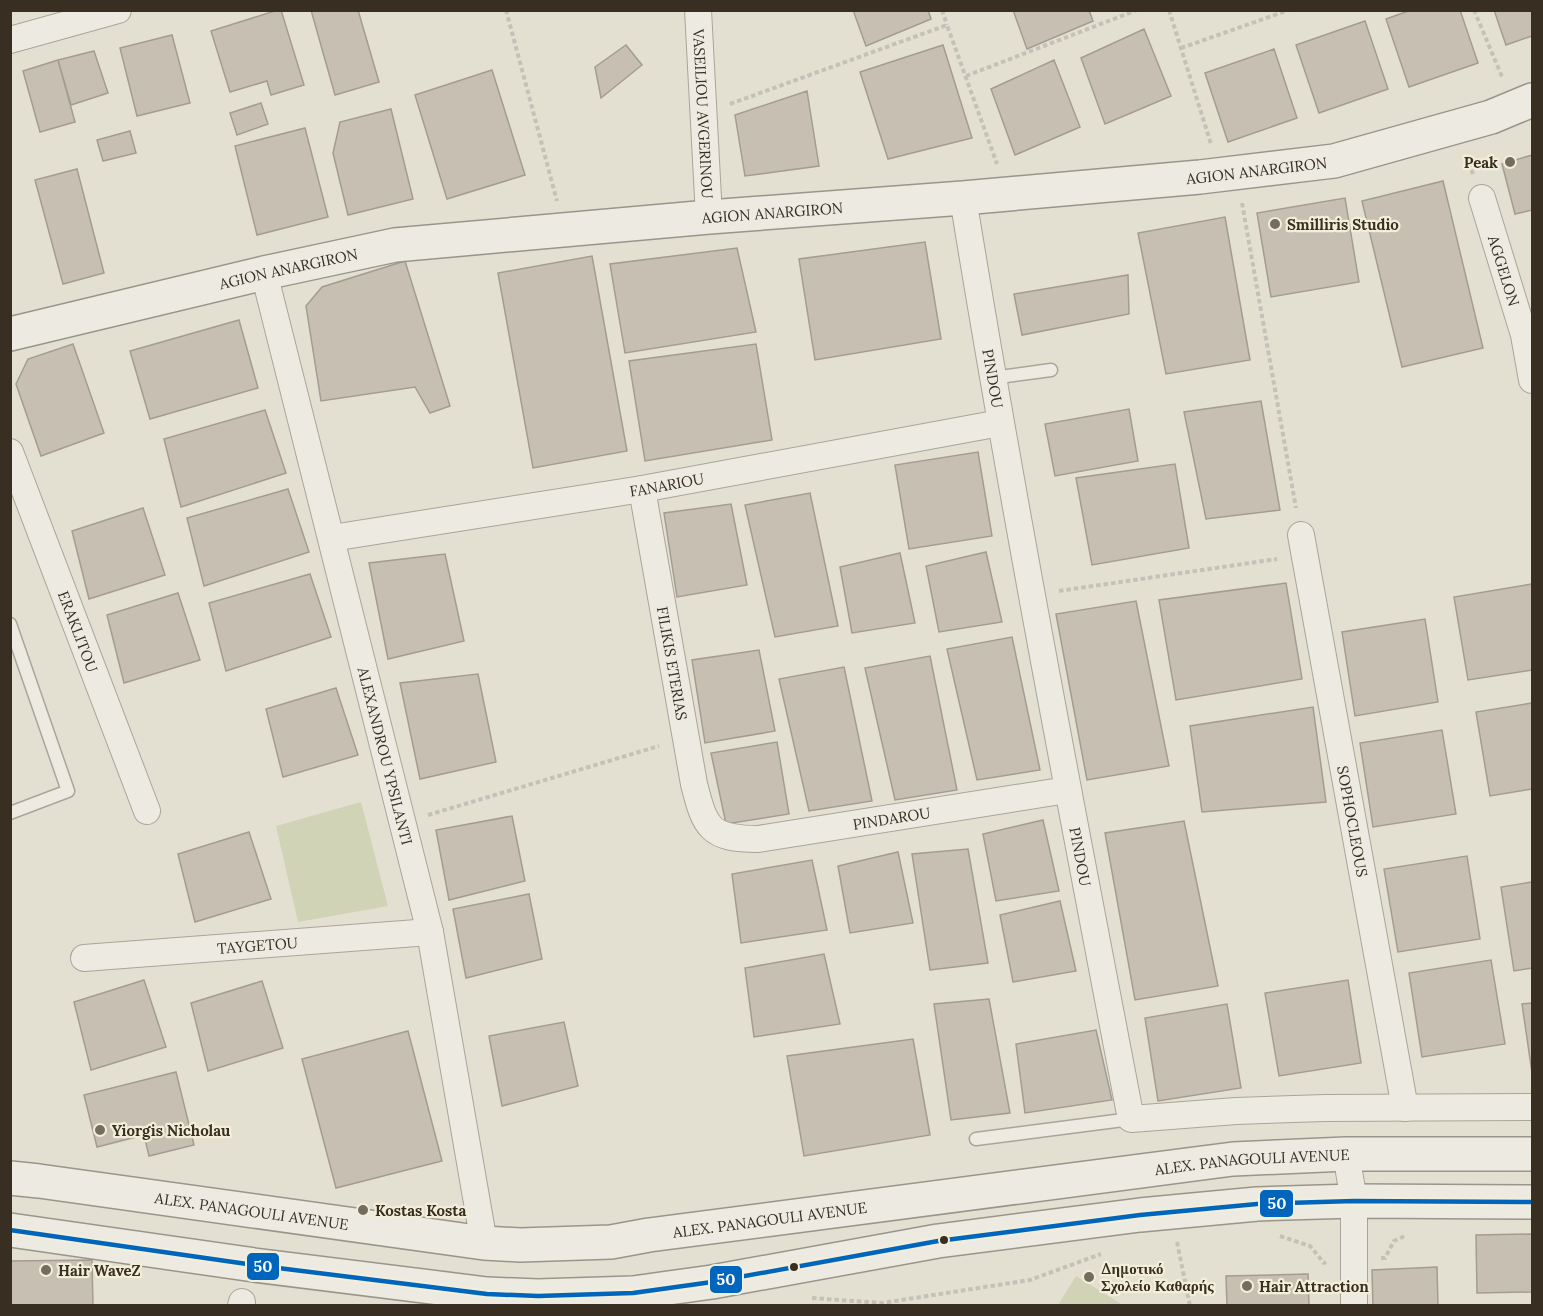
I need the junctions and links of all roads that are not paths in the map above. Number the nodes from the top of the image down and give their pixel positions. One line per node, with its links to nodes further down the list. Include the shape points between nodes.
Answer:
1 (118, 10): 3 (street)
2 (698, 10): 7 (street, VASEILIOU AVGERINOU)
3 (10, 40)
4 (1524, 103): 5 (main road, AGION ANARGIRON, via 1491,117 1334,160)
5 (963, 198): 7 (main road, AGION ANARGIRON); 12 (street, PINDOU)
6 (1482, 198): 10 (street, AGGELON)
7 (709, 217): 8 (main road, AGION ANARGIRON, via 395,246)
8 (264, 273): 9 (main road, AGION ANARGIRON); 17 (street, ALEXANDROU YPSILANTI)
9 (10, 334)
10 (1528, 334): 13 (street, AGGELON)
11 (1051, 370): 12 (lane)
12 (992, 378): 14 (street, PINDOU)
13 (1533, 380)
14 (1000, 423): 16 (street, FANARIOU); 20 (street, PINDOU)
15 (10, 452): 21 (street, ERAKLITOU)
16 (642, 489): 17 (street, FANARIOU); 23 (street, FILIKIS ETERIAS, via 702,814)
17 (332, 538): 24 (street, ALEXANDROU YPSILANTI)
18 (1303, 545): 27 (street, SOPHOCLEOUS)
19 (10, 624): 22 (lane, via 68,791)
20 (1067, 790): 23 (street, PINDAROU, via 758,839); 28 (street, PINDOU)
21 (147, 811)
22 (10, 813)
23 (716, 833)
24 (430, 932): 25 (street, TAYGETOU); 36 (street, ALEXANDROU YPSILANTI)
25 (84, 958)
26 (1533, 1107): 27 (street)
27 (1405, 1108): 28 (street, via 1258,1110)
28 (1131, 1119): 29 (lane)
29 (976, 1139)
30 (1346, 1154): 31 (main road, ALEX. PANAGOULI AVENUE); 33 (street); 36 (main road, ALEX. PANAGOULI AVENUE, via 1221,1161 611,1242)
31 (1533, 1154)
32 (10, 1178): 36 (main road, ALEX. PANAGOULI AVENUE)
33 (1354, 1201): 34 (main road); 37 (main road, via 1257,1204 1129,1216 938,1241); 38 (street)
34 (1533, 1202)
35 (10, 1230): 37 (main road, via 487,1293)
36 (484, 1243)
37 (633, 1299)
38 (1354, 1305)

